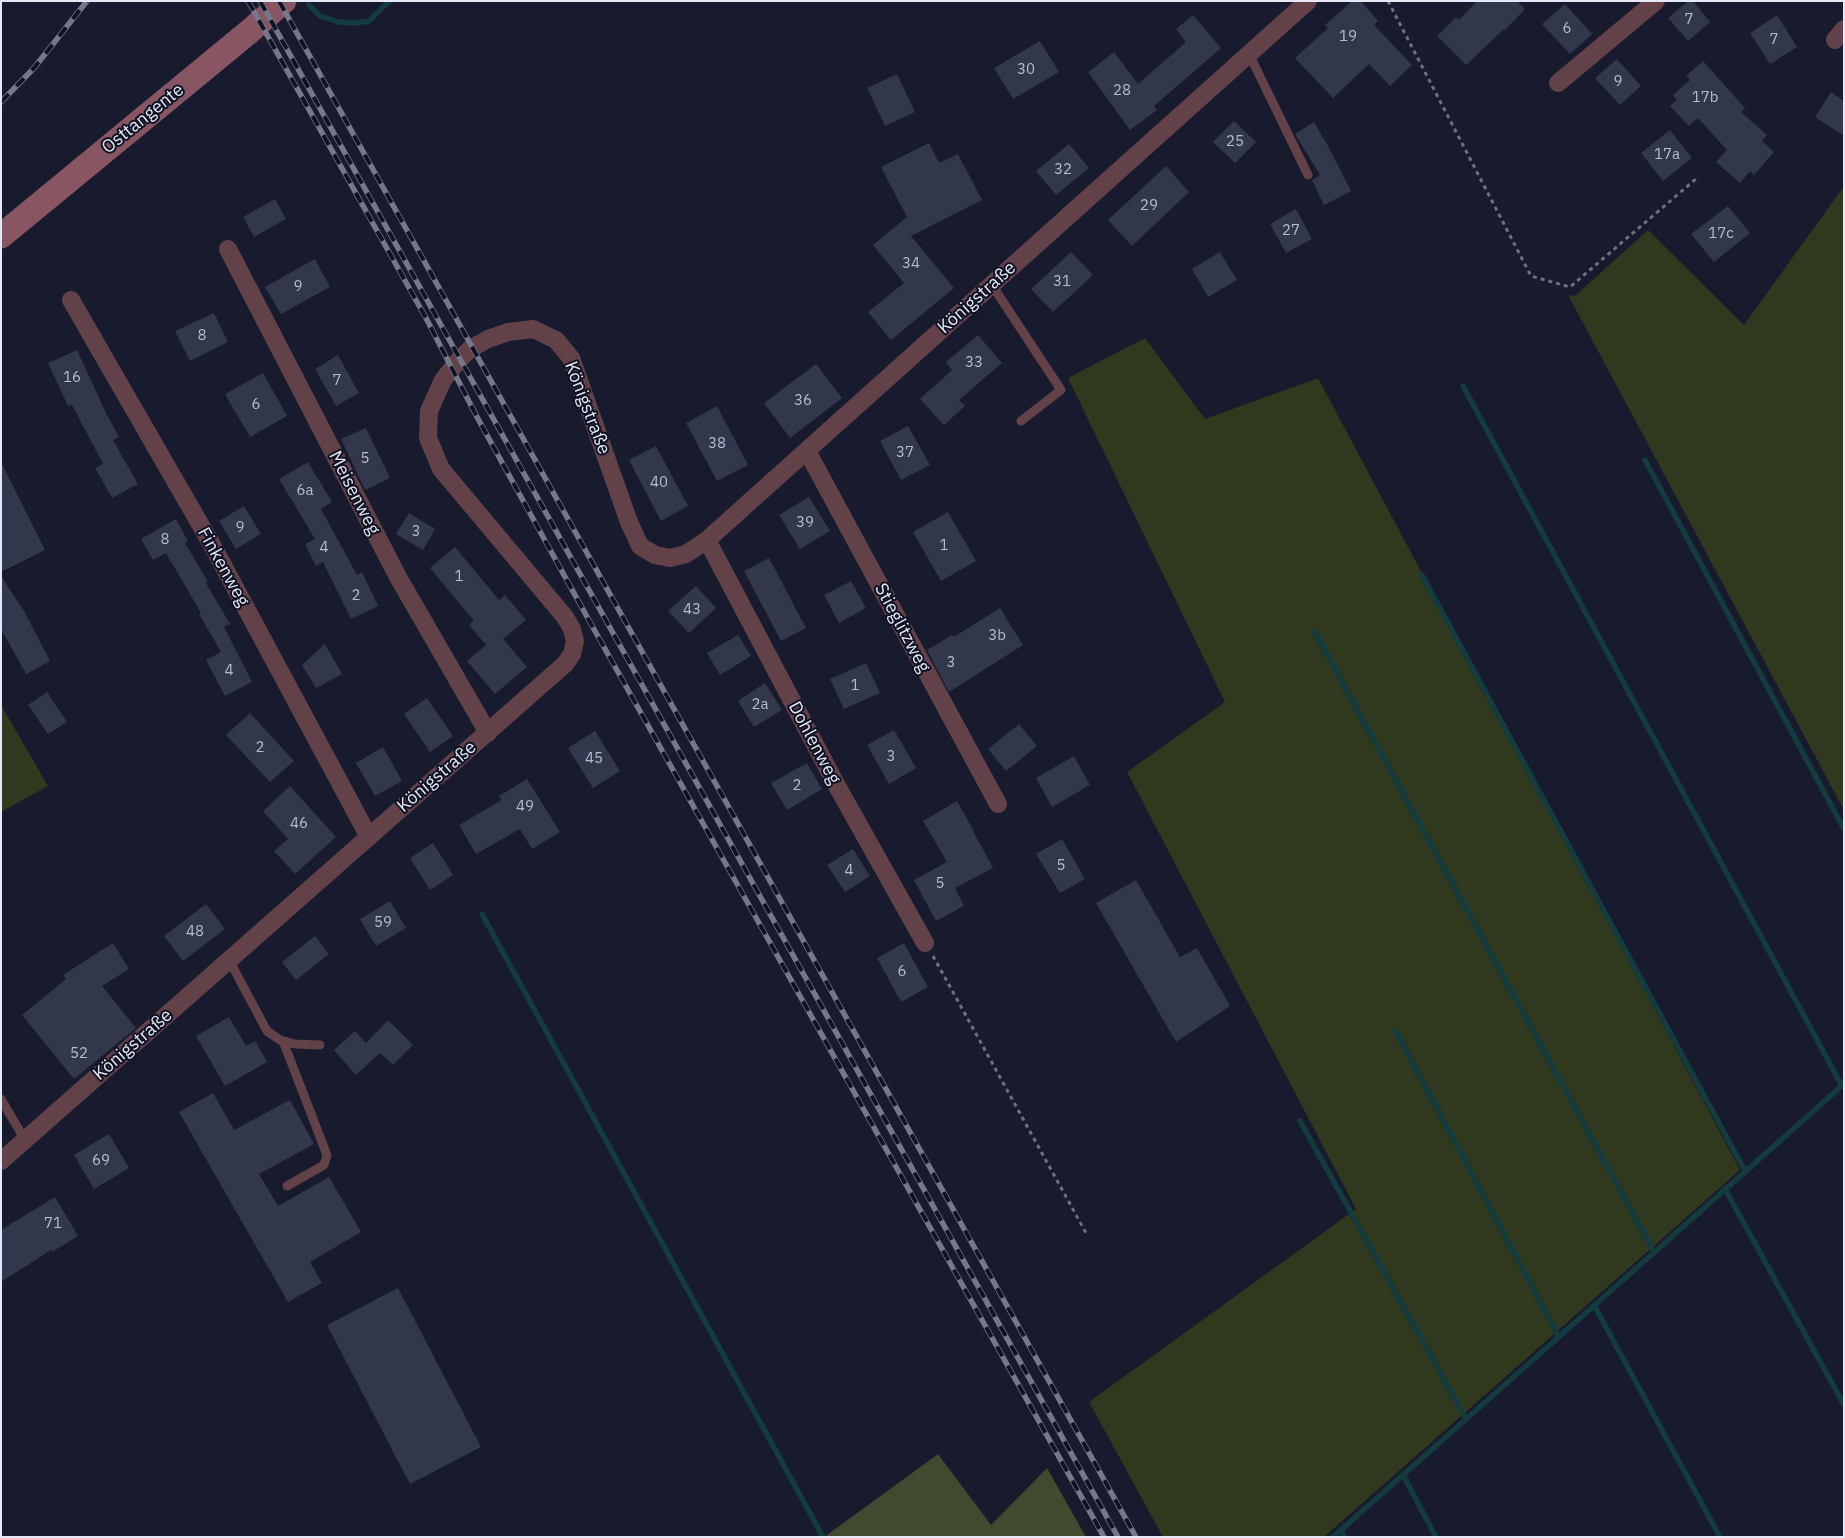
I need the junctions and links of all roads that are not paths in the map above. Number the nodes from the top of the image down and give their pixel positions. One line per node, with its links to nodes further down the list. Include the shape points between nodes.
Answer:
1 (284, 1): 7 (main road, Osttangente)
2 (1308, 1): 4 (street, Königstraße)
3 (1656, 1): 5 (street)
4 (1249, 54): 6 (lane); 9 (street, Königstraße)
5 (1558, 83)
6 (1308, 175)
7 (1, 236)
8 (228, 249): 14 (street, Meisenweg, via 398,578)
9 (992, 285): 11 (lane, via 1061,390); 12 (street, Königstraße)
10 (71, 300): 16 (street, Finkenweg, via 211,544)
11 (1021, 421)
12 (807, 451): 13 (street, Königstraße); 15 (street, Stieglitzweg)
13 (707, 540): 14 (street, Königstraße, via 686,554 670,558 655,555 640,546 571,358 556,340 533,329 508,332 470,349 443,380 429,411 428,438 441,469 565,617 576,641 565,664); 17 (street, Dohlenweg, via 837,786)
14 (488, 733): 16 (street, Königstraße)
15 (998, 804)
16 (370, 837): 18 (street, Königstraße)
17 (925, 943)
18 (229, 960): 19 (lane, via 268,1031); 22 (street, Königstraße)
19 (283, 1041): 20 (lane); 24 (lane, via 327,1154 324,1165)
20 (320, 1045)
21 (1, 1099): 22 (lane)
22 (25, 1140): 23 (street, Königstraße)
23 (1, 1161)
24 (287, 1186)

